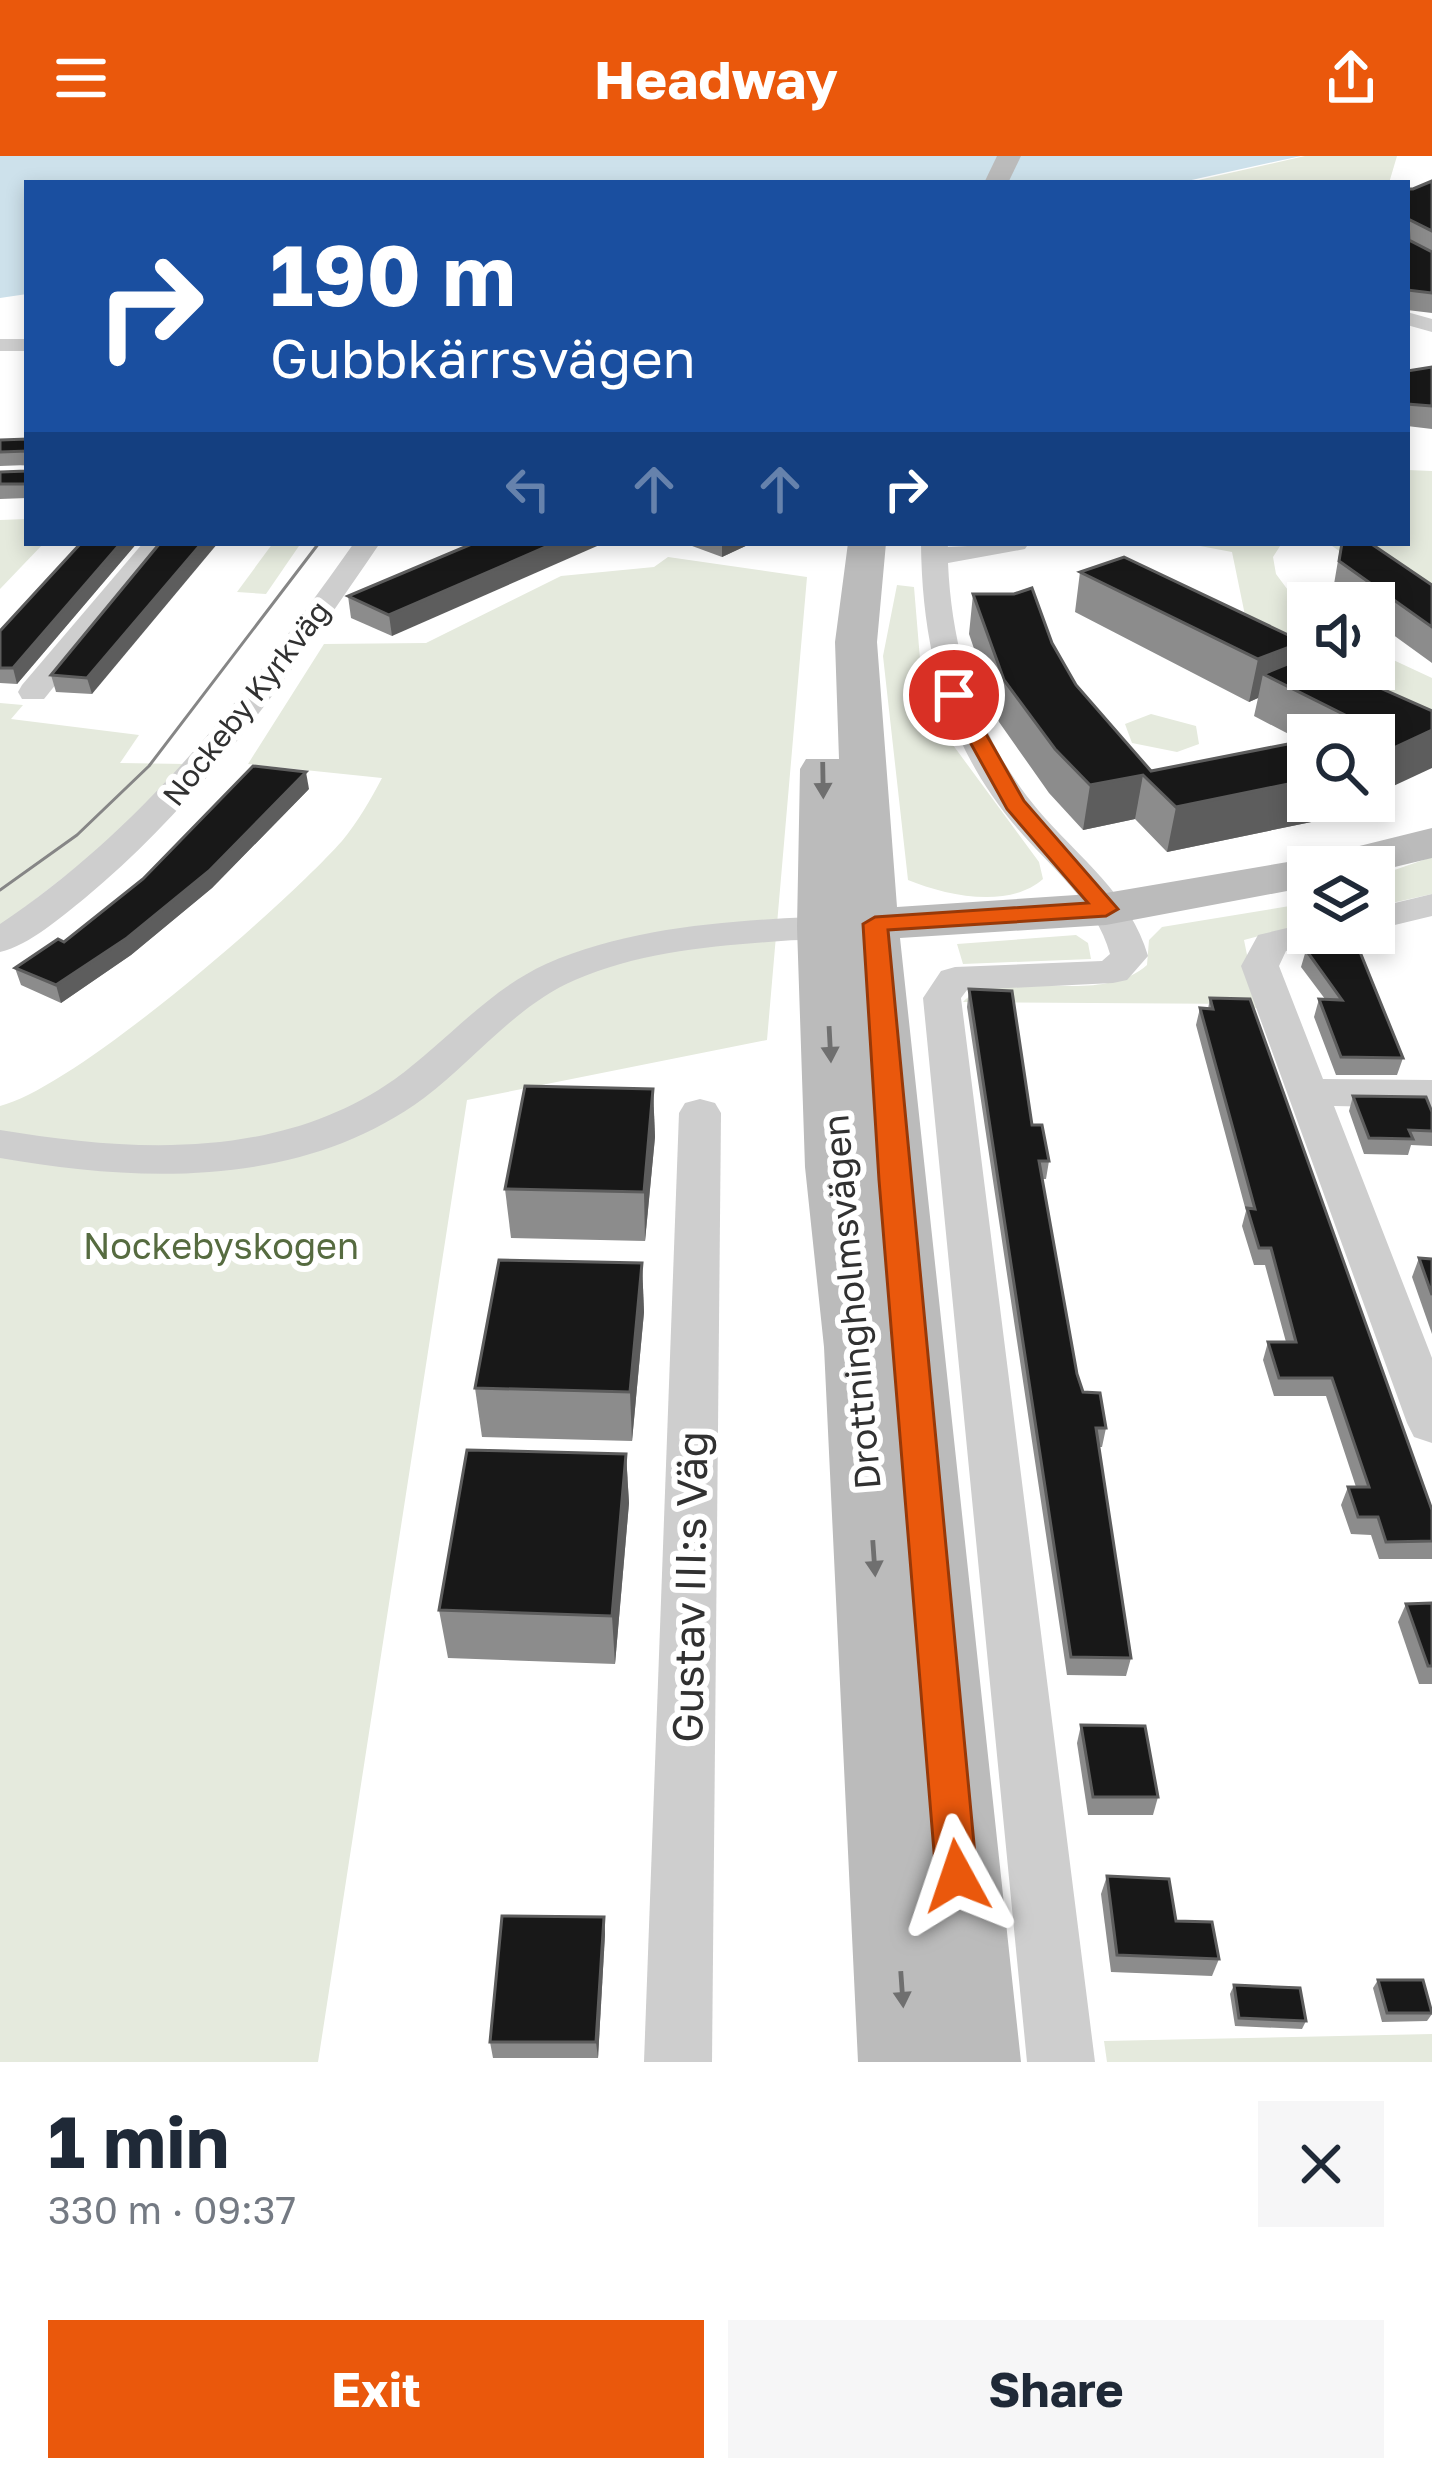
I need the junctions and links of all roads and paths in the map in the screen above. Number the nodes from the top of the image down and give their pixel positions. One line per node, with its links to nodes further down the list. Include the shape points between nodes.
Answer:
1 (155, 546): 7 (street)
2 (365, 546): 16 (street, Nockeby Kyrkväg, via 206,764 159,815)
3 (839, 546): 14 (main road, Drottningholmsvägen, one-way to 14, via 820,659)
4 (867, 546): 14 (main road, Drottningholmsvägen, via 856,642)
5 (981, 546): 6 (street)
6 (934, 550): 12 (street, via 943,668 965,722 1015,804)
7 (33, 692)
8 (1432, 843): 9 (main road)
9 (1395, 852)
10 (1287, 876): 12 (main road)
11 (1432, 905): 13 (street)
12 (1106, 909): 14 (main road); 26 (street, via 1128,946 1113,972 955,979 942,998)
13 (1395, 914)
14 (849, 926): 20 (street, via 695,939 560,972 517,995 390,1101 300,1144 193,1161 71,1158); 24 (main road, Drottningholmsvägen, one-way to 24, via 836,1167 861,1370); 25 (main road, Drottningholmsvägen, via 893,1180)
15 (1287, 940): 17 (street, via 1271,944 1260,965)
16 (0, 941)
17 (1312, 1092): 18 (street); 21 (street)
18 (1432, 1094)
19 (700, 1113): 23 (street, Gustav III:s Väg)
20 (0, 1144)
21 (1422, 1368): 22 (street)
22 (1432, 1423)
23 (678, 2062)
24 (906, 2062)
25 (973, 2062)
26 (1061, 2062)

